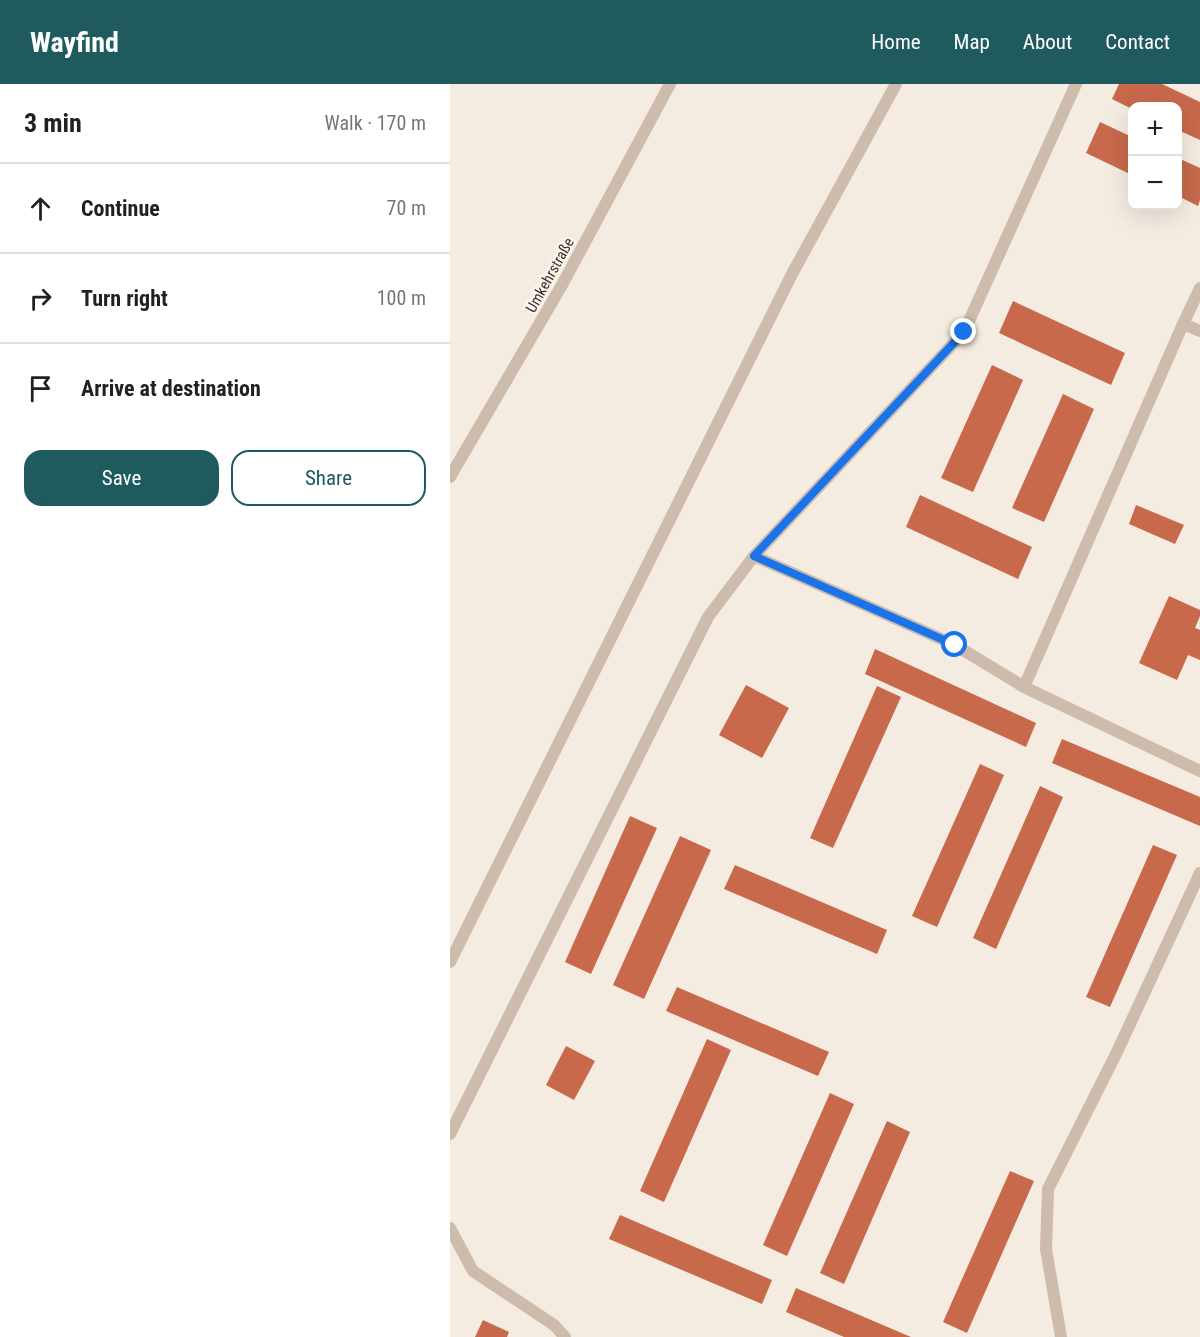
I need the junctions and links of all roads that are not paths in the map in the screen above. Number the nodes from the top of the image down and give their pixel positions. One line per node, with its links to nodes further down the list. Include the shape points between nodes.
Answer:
1 (670, 84): 7 (lane, Umkehrstraße, via 562,285)
2 (896, 84): 12 (lane, via 792,274)
3 (1076, 84): 8 (lane, via 964,332)
4 (1200, 288): 5 (lane)
5 (1183, 324): 6 (lane); 9 (lane)
6 (1200, 332)
7 (450, 477)
8 (754, 556): 9 (lane, via 955,645); 13 (lane, via 708,618)
9 (1024, 687): 10 (lane)
10 (1200, 771)
11 (1200, 873): 16 (lane, via 1048,1189 1046,1249)
12 (450, 962)
13 (450, 1134)
14 (450, 1228): 15 (lane, via 473,1271 554,1325)
15 (565, 1337)
16 (1061, 1337)

